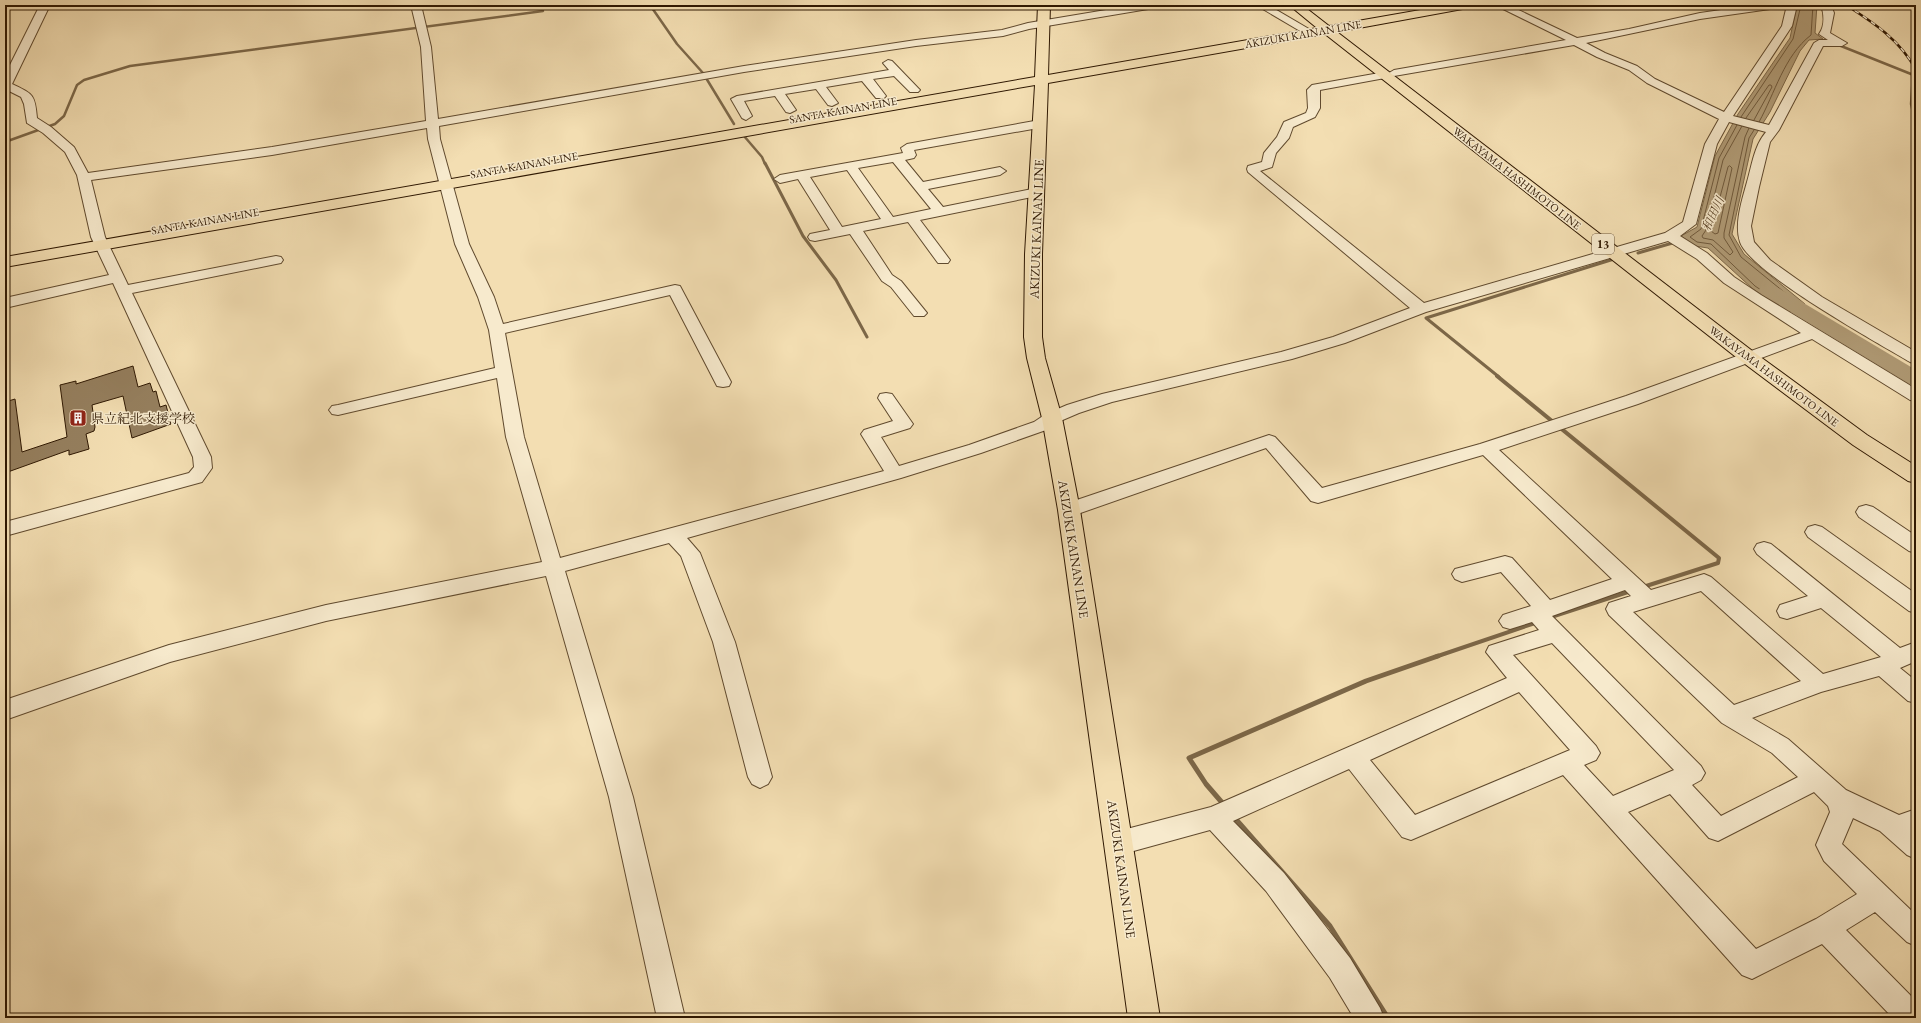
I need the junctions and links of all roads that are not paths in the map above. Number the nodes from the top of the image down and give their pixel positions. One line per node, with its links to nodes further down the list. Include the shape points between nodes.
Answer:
1 (45, 5): 23 (street)
2 (416, 5): 31 (street, via 426,47)
3 (1148, 5): 13 (street)
4 (1261, 5): 15 (street)
5 (1295, 5): 14 (main road, WAKAYAMA HASHIMOTO LINE / 13)
6 (1306, 5): 14 (main road, WAKAYAMA HASHIMOTO LINE / 13)
7 (1440, 5): 14 (main road, AKIZUKI KAINAN LINE)
8 (1468, 5): 14 (main road, AKIZUKI KAINAN LINE)
9 (1500, 5): 16 (street)
10 (1777, 5): 16 (street, via 1700,16)
11 (1792, 5): 30 (street, via 1787,26 1735,102)
12 (1826, 5): 33 (street, via 1829,13 1824,34 1842,43 1819,43)
13 (1044, 14): 17 (street, via 1028,26 1003,33); 21 (main road, AKIZUKI KAINAN LINE)
14 (1330, 27): 15 (main road, AKIZUKI KAINAN LINE); 19 (main road, WAKAYAMA HASHIMOTO LINE / 13); 21 (main road, AKIZUKI KAINAN LINE)
15 (1304, 29): 21 (main road, AKIZUKI KAINAN LINE)
16 (1576, 42): 19 (street); 30 (street, via 1633,68 1651,81)
17 (876, 50): 18 (street); 31 (street, via 744,69)
18 (897, 72): 20 (street); 24 (street)
19 (1389, 74): 51 (main road, WAKAYAMA HASHIMOTO LINE / 13); 58 (street, via 1316,87 1313,90 1314,108 1311,116 1290,123 1286,127 1285,135 1268,155 1268,164 1253,169)
20 (865, 77): 22 (street); 26 (street)
21 (1043, 77): 32 (main road, AKIZUKI KAINAN LINE); 40 (main road, SANTA KAINAN LINE)
22 (819, 85): 25 (street); 27 (street)
23 (5, 86): 38 (street, via 26,95 30,104 31,120 70,150)
24 (914, 90)
25 (778, 92): 28 (street); 29 (street, via 738,99)
26 (880, 96)
27 (832, 103)
28 (790, 110)
29 (746, 116)
30 (1727, 118): 33 (street); 48 (street, via 1711,144 1689,224)
31 (433, 124): 38 (street); 40 (street, via 434,139)
32 (1040, 124): 34 (street, via 906,148 910,155); 42 (main road, AKIZUKI KAINAN LINE)
33 (1771, 129): 63 (street, via 1764,142 1752,187 1744,226 1747,243 1764,263 1817,300)
34 (896, 157): 35 (street); 41 (street)
35 (850, 166): 37 (street); 45 (street)
36 (1000, 171): 41 (street)
37 (802, 175): 39 (street); 47 (street)
38 (84, 177): 50 (street)
39 (780, 179)
40 (445, 182): 50 (main road, SANTA KAINAN LINE); 60 (street, via 462,244 486,297)
41 (919, 187): 43 (street)
42 (1037, 192): 43 (street); 69 (main road, AKIZUKI KAINAN LINE, via 1033,337)
43 (939, 211): 44 (street)
44 (912, 218): 45 (street); 54 (street)
45 (890, 222): 46 (street)
46 (854, 229): 47 (street); 59 (street, via 887,278 896,284)
47 (838, 232): 49 (street)
48 (1670, 236): 51 (street); 61 (street, via 1702,256 1729,280)
49 (815, 237)
50 (100, 242): 52 (main road, SANTA KAINAN LINE); 55 (main road, SANTA KAINAN LINE); 56 (street)
51 (1619, 251): 58 (street); 62 (main road, WAKAYAMA HASHIMOTO LINE / 13)
52 (5, 256)
53 (276, 260): 56 (street)
54 (942, 260)
55 (5, 262)
56 (120, 284): 57 (street); 76 (street, via 202,457 203,468 195,478)
57 (5, 303)
58 (1421, 309): 69 (street, via 1324,345 1198,378 1108,398)
59 (919, 313)
60 (497, 330): 64 (street); 65 (street, via 675,290)
61 (1812, 334): 62 (street); 66 (street)
62 (1754, 355): 70 (street, via 1632,400); 71 (main road, WAKAYAMA HASHIMOTO LINE / 13); 73 (main road, WAKAYAMA HASHIMOTO LINE / 13, via 1860,440)
63 (1916, 359)
64 (504, 371): 68 (street); 81 (street, via 515,437)
65 (723, 382)
66 (1916, 396)
67 (886, 398): 72 (street, via 904,424 870,434)
68 (338, 410)
69 (1052, 418): 72 (street, via 1040,426 1018,434); 74 (main road, AKIZUKI KAINAN LINE)
70 (1486, 448): 74 (street, via 1318,496 1269,441); 83 (street)
71 (1916, 463)
72 (895, 474): 78 (street)
73 (1916, 476)
74 (1069, 510): 107 (main road, AKIZUKI KAINAN LINE)
75 (1866, 512): 79 (street)
76 (5, 529)
77 (1815, 532): 86 (street)
78 (672, 534): 81 (street); 99 (street, via 690,552 724,642)
79 (1916, 546)
80 (1764, 549): 85 (street)
81 (554, 567): 95 (street, via 326,613 177,652); 112 (street, via 621,797)
82 (1462, 574): 87 (street, via 1505,563)
83 (1628, 581): 84 (street); 87 (street)
84 (1647, 599): 93 (street, via 1704,582); 96 (street, via 1616,609)
85 (1824, 599): 88 (street); 91 (street)
86 (1916, 605)
87 (1541, 611): 89 (street); 90 (street)
88 (1787, 611)
89 (1510, 621)
90 (1556, 633): 92 (street, via 1497,652); 101 (street, via 1693,773)
91 (1899, 659): 93 (street); 94 (street)
92 (1522, 681): 97 (street); 98 (street, via 1588,753)
93 (1819, 684): 96 (street)
94 (1916, 694)
95 (5, 710)
96 (1730, 716): 100 (street, via 1780,746)
97 (1353, 757): 98 (street, via 1411,829); 104 (street)
98 (1566, 762): 103 (street)
99 (760, 778)
100 (1817, 779): 101 (street, via 1718,830); 102 (street)
101 (1673, 781): 103 (street)
102 (1837, 798): 106 (street); 109 (street, via 1843,809 1842,817 1830,838 1829,845 1833,853)
103 (1609, 809): 110 (street, via 1752,965)
104 (1214, 818): 107 (street); 114 (street, via 1275,882 1340,968)
105 (1916, 820): 106 (street, via 1898,827)
106 (1889, 823): 108 (street)
107 (1119, 843): 113 (main road, AKIZUKI KAINAN LINE)
108 (1916, 847)
109 (1877, 896): 110 (street); 111 (street)
110 (1825, 928): 115 (street)
111 (1916, 933)
112 (671, 1018)
113 (1144, 1018)
114 (1370, 1018)
115 (1913, 1018)

